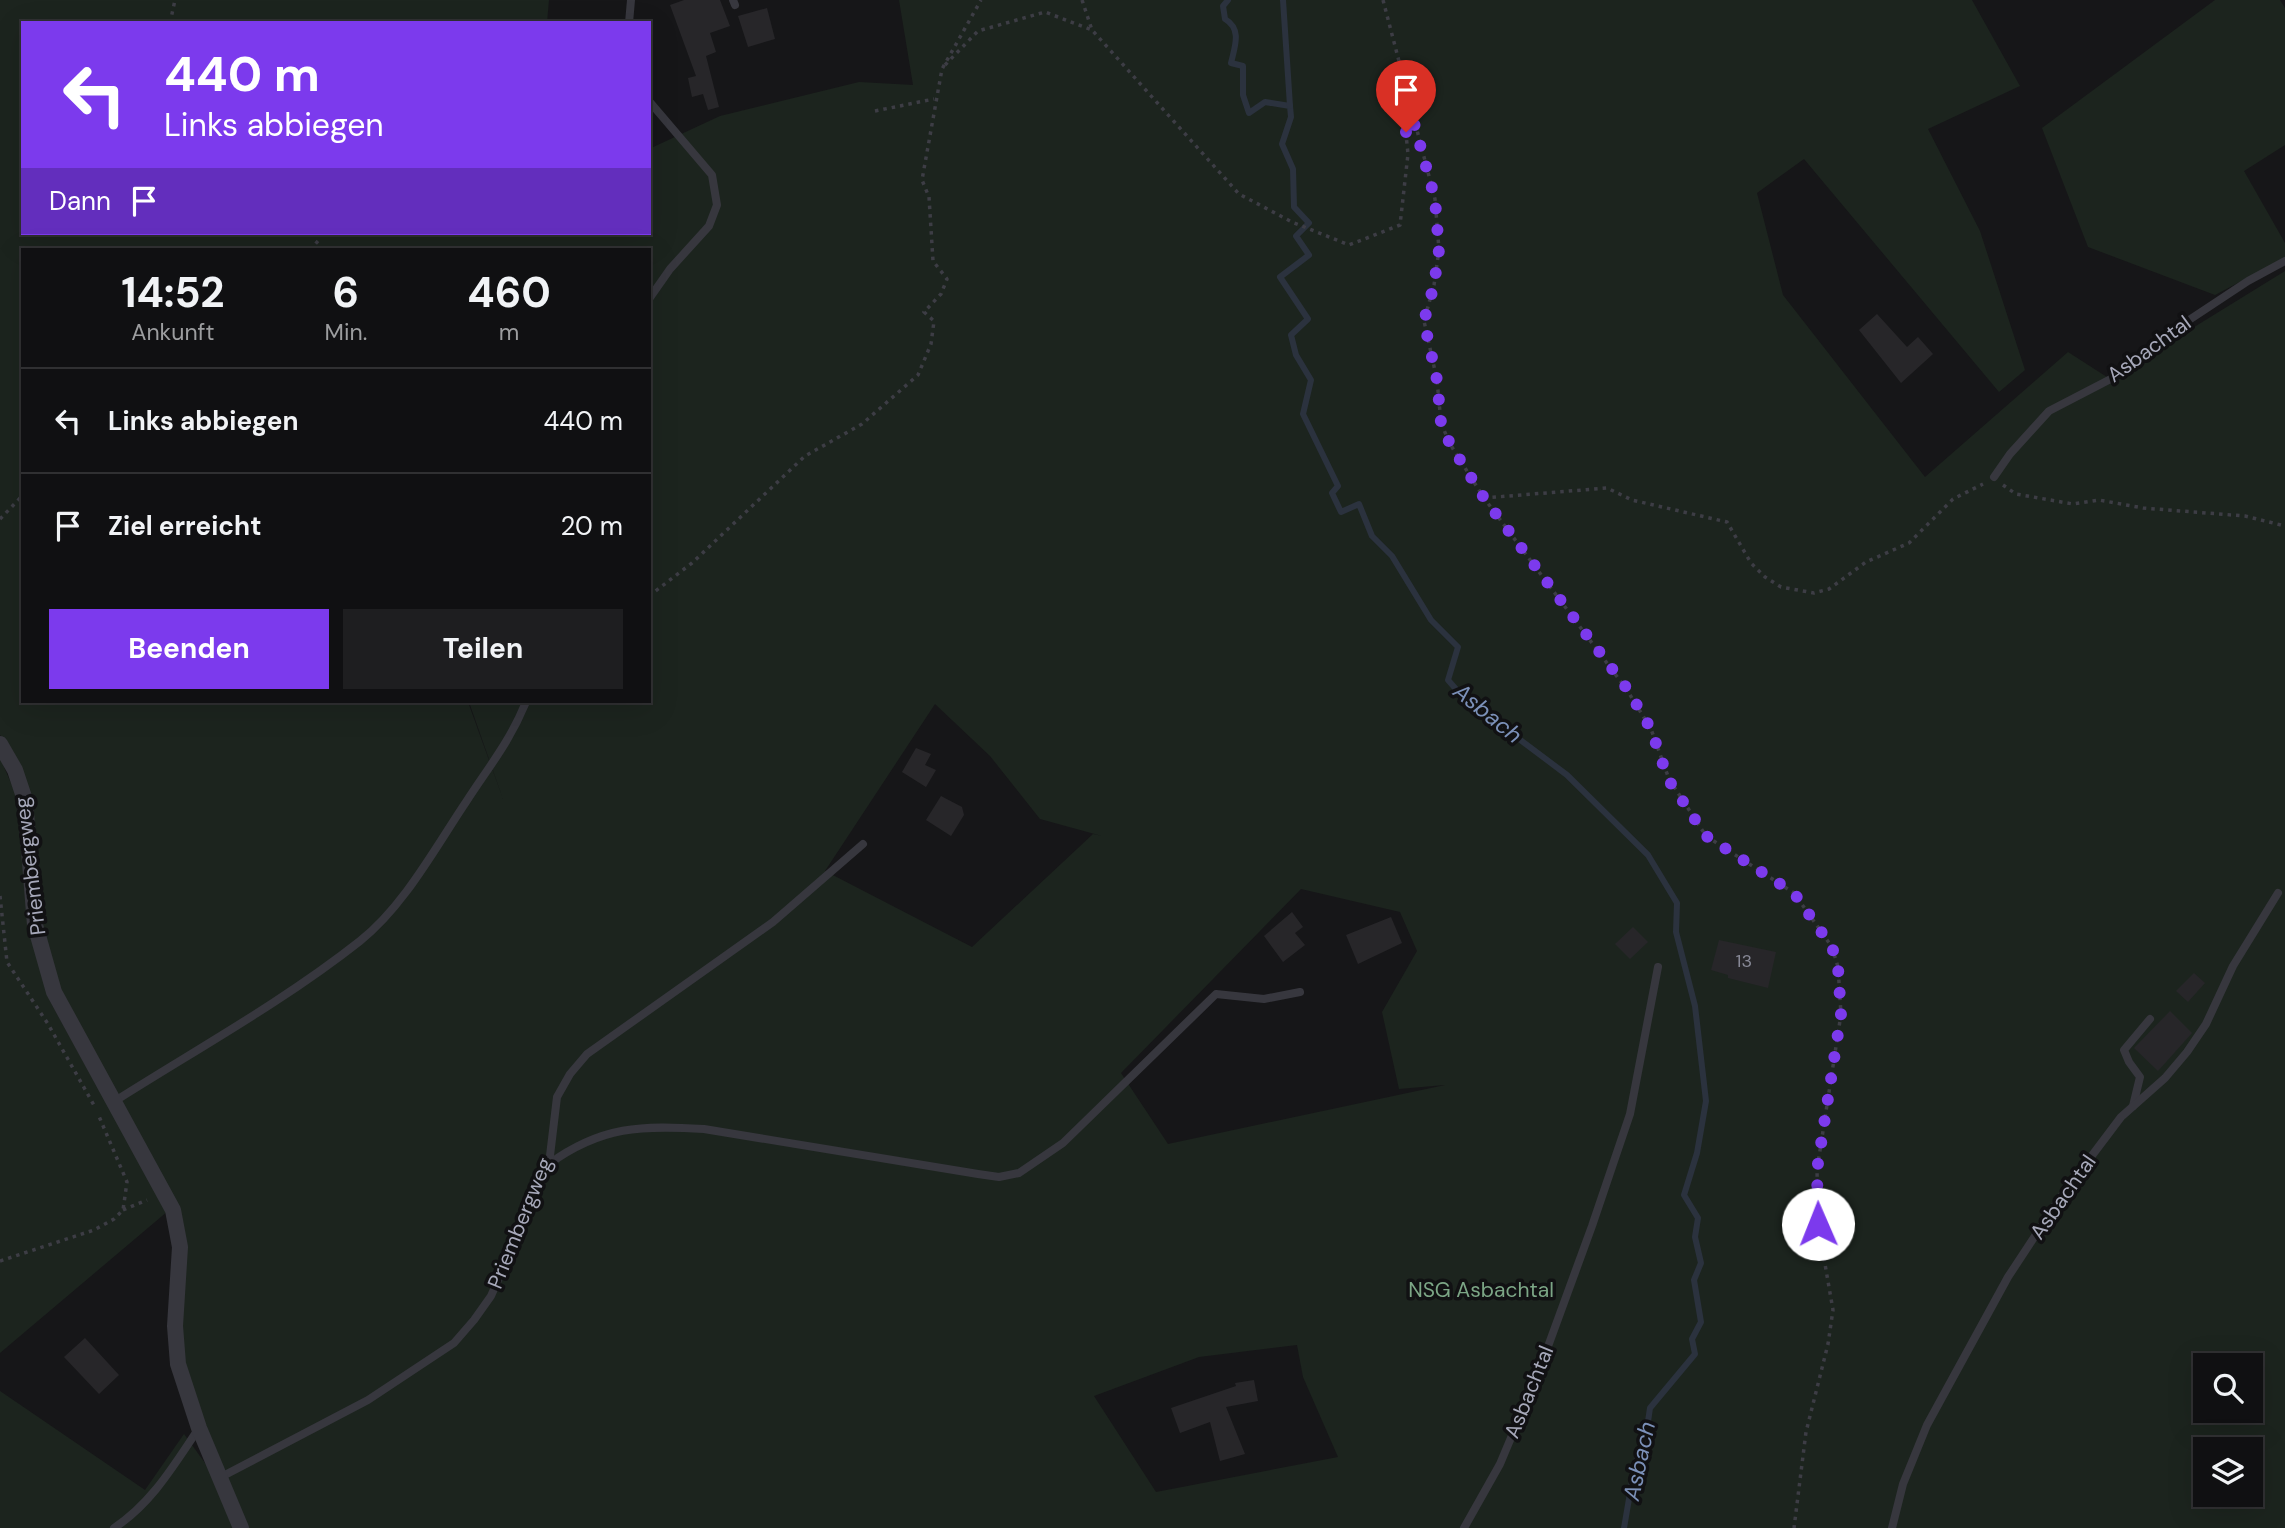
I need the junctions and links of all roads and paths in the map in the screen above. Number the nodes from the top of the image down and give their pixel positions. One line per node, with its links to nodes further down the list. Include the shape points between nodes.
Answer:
1 (175, 0): 6 (path)
2 (631, 0): 7 (lane)
3 (981, 0): 10 (path)
4 (1082, 0): 8 (path)
5 (1383, 0): 9 (path)
6 (170, 21)
7 (629, 21)
8 (1091, 30): 9 (path, via 1239,194 1349,245 1400,226 1408,154); 10 (path, via 1045,12 978,31)
9 (1398, 65): 18 (path, via 1435,199 1439,250 1424,321 1441,423)
10 (942, 69): 11 (path)
11 (934, 99): 13 (path); 21 (path, via 922,180 929,197 933,261 947,279 942,294 924,312 934,321 931,344 918,375 862,424 805,456 692,563)
12 (651, 103): 15 (lane, via 712,175 717,205 709,226)
13 (875, 111)
14 (2285, 261): 16 (lane, Asbachtal, via 2180,326 2128,370 2049,411)
15 (651, 296)
16 (1994, 477): 18 (path, via 1953,499 1909,543 1815,593 1781,587 1765,578 1727,522 1707,516 1632,500 1607,488); 20 (path, via 2016,494 2073,504 2099,500 2245,516)
17 (21, 497): 19 (path)
18 (1484, 498): 41 (path, via 1628,690 1651,729 1668,779 1706,836 1794,893 1832,947 1841,1014 1817,1170 1818,1224 1833,1310 1806,1432)
19 (0, 519)
20 (2285, 526)
21 (651, 594)
22 (526, 703): 30 (lane, via 510,739 378,924 292,988)
23 (0, 744): 30 (street, Priembergweg, via 25,800 35,925 43,958 54,992)
24 (863, 844): 32 (lane, Priembergweg, via 773,922 587,1054 569,1074 558,1097)
25 (2278, 894): 31 (lane, Asbachtal, via 2233,966 2206,1024 2165,1078)
26 (0, 896): 34 (path, via 7,962 100,1117 127,1182)
27 (1658, 967): 40 (lane, Asbachtal, via 1630,1114 1592,1226 1500,1464)
28 (1300, 992): 32 (lane, via 1264,999 1216,994 1063,1143 1019,1173 999,1177 713,1130 662,1126 598,1135)
29 (2150, 1019): 31 (lane, via 2124,1049 2140,1077)
30 (115, 1101): 33 (street, Priembergweg)
31 (2133, 1106): 42 (lane, Asbachtal, via 2060,1198 2008,1277 1927,1425 1903,1484)
32 (549, 1164): 37 (lane, Priembergweg, via 491,1296 454,1343 368,1400)
33 (166, 1192): 34 (path); 36 (street, Priembergweg, via 180,1247 175,1326 178,1364)
34 (123, 1210): 35 (path, via 94,1230)
35 (0, 1261)
36 (199, 1428): 37 (street, Priembergweg); 38 (lane, via 154,1493)
37 (222, 1477): 39 (street, Priembergweg)
38 (114, 1528)
39 (241, 1528)
40 (1464, 1528)
41 (1794, 1528)
42 (1892, 1528)

